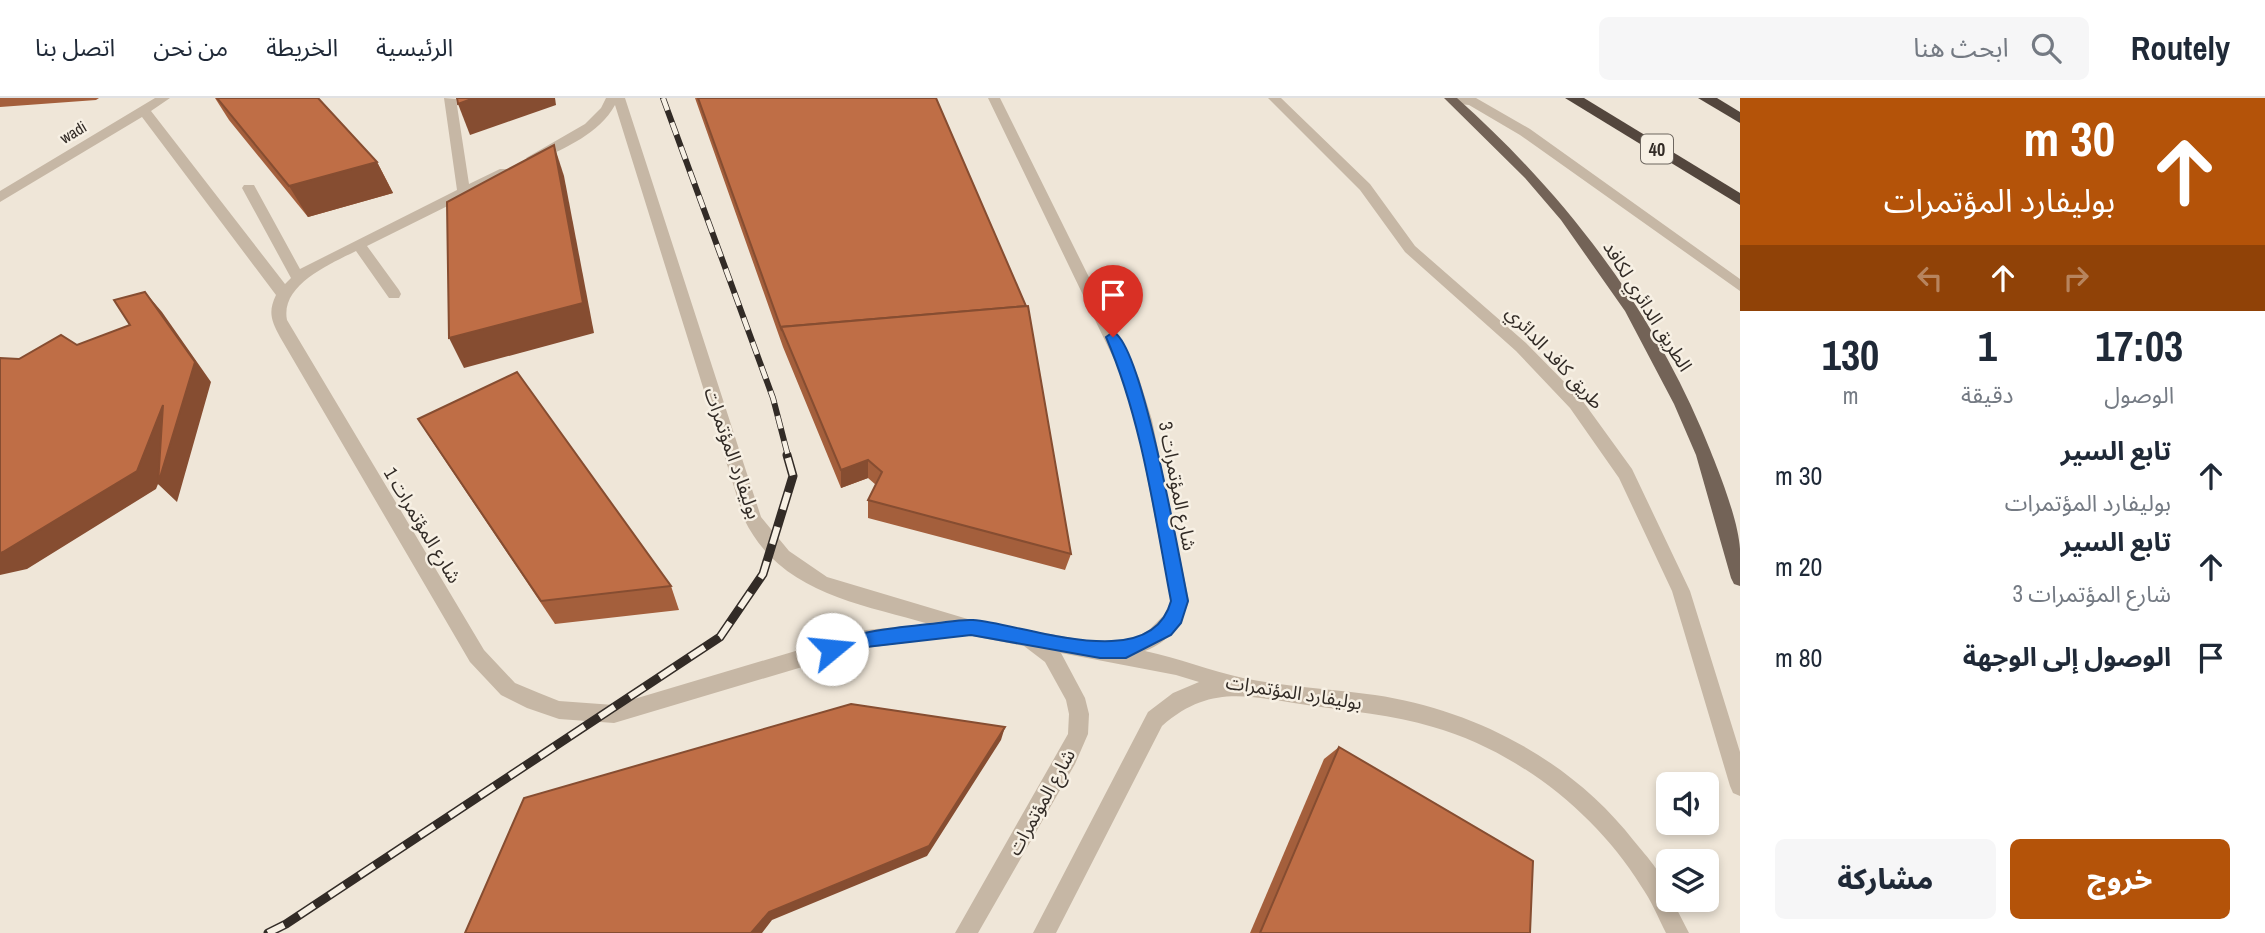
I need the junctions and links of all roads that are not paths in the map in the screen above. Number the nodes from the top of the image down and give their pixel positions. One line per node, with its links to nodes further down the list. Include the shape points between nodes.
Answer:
1 (164, 98): 10 (street, wadi)
2 (612, 98): 13 (street, via 601,117 580,133)
3 (619, 98): 22 (street, بوليفارد المؤتمرات, via 753,519 764,539 802,573 822,584)
4 (994, 98): 24 (street, شارع المؤتمرات 3, via 1131,378 1144,420 1180,601 1175,617 1156,635 1126,650)
5 (1273, 98): 26 (street, طريق كافد الدائري, via 1365,187 1410,249 1521,347 1576,404 1626,474 1681,591)
6 (1573, 98): 15 (highway, 40)
7 (1706, 98): 11 (highway)
8 (450, 99): 13 (street)
9 (1451, 99): 18 (street, via 1472,102 1525,132); 21 (main road, الطريق الدائري لكافد, via 1513,158 1575,228 1620,291 1670,375 1705,457)
10 (144, 110): 14 (street, wadi); 20 (street)
11 (1740, 118)
12 (249, 188): 17 (street)
13 (464, 193): 16 (street)
14 (0, 197)
15 (1740, 200)
16 (358, 244): 17 (street); 19 (street)
17 (298, 278): 20 (street)
18 (1740, 286)
19 (394, 294)
20 (284, 295): 22 (street, شارع المؤتمرات 1, via 277,309 284,328 477,656 508,689 559,710 614,714 866,639)
21 (1740, 578)
22 (971, 628): 23 (street, بوليفارد المؤتمرات)
23 (1027, 639): 24 (street, بوليفارد المؤتمرات); 27 (street, شارع المؤتمرات, via 1052,656 1068,683 1079,714 1078,734)
24 (1100, 650): 25 (street, بوليفارد المؤتمرات, via 1176,666)
25 (1242, 687): 28 (street, via 1214,687 1176,700 1155,719); 29 (street, بوليفارد المؤتمرات, via 1433,717 1515,751 1557,779 1612,830 1649,878)
26 (1740, 786)
27 (966, 933)
28 (1044, 933)
29 (1678, 933)

